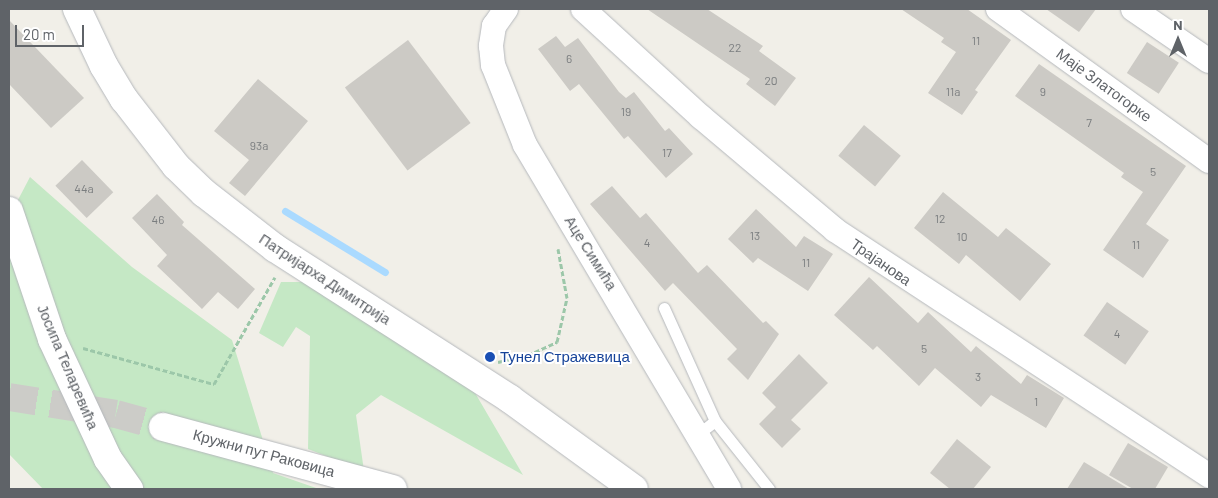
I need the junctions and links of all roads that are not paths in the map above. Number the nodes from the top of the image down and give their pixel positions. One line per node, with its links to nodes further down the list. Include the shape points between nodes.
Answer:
1 (77, 9): 13 (main road, Патријарха Димитрија, via 109,74 176,166 237,220 288,257 510,399)
2 (506, 9): 11 (street, Аце Симића, via 494,26 493,65 525,145)
3 (583, 9): 12 (street, Трајанова, via 701,117 835,230)
4 (998, 9): 7 (street, Маје Златогорке)
5 (1133, 9): 6 (street)
6 (1209, 61)
7 (1209, 161)
8 (9, 211): 14 (main road, Јосипа Теларевића, via 58,352 108,459)
9 (664, 308): 11 (lane)
10 (163, 427): 15 (main road, Кружни пут Раковица)
11 (707, 427): 16 (street, Аце Симића); 17 (lane)
12 (1209, 476)
13 (630, 488)
14 (129, 489)
15 (393, 489)
16 (730, 489)
17 (769, 489)

